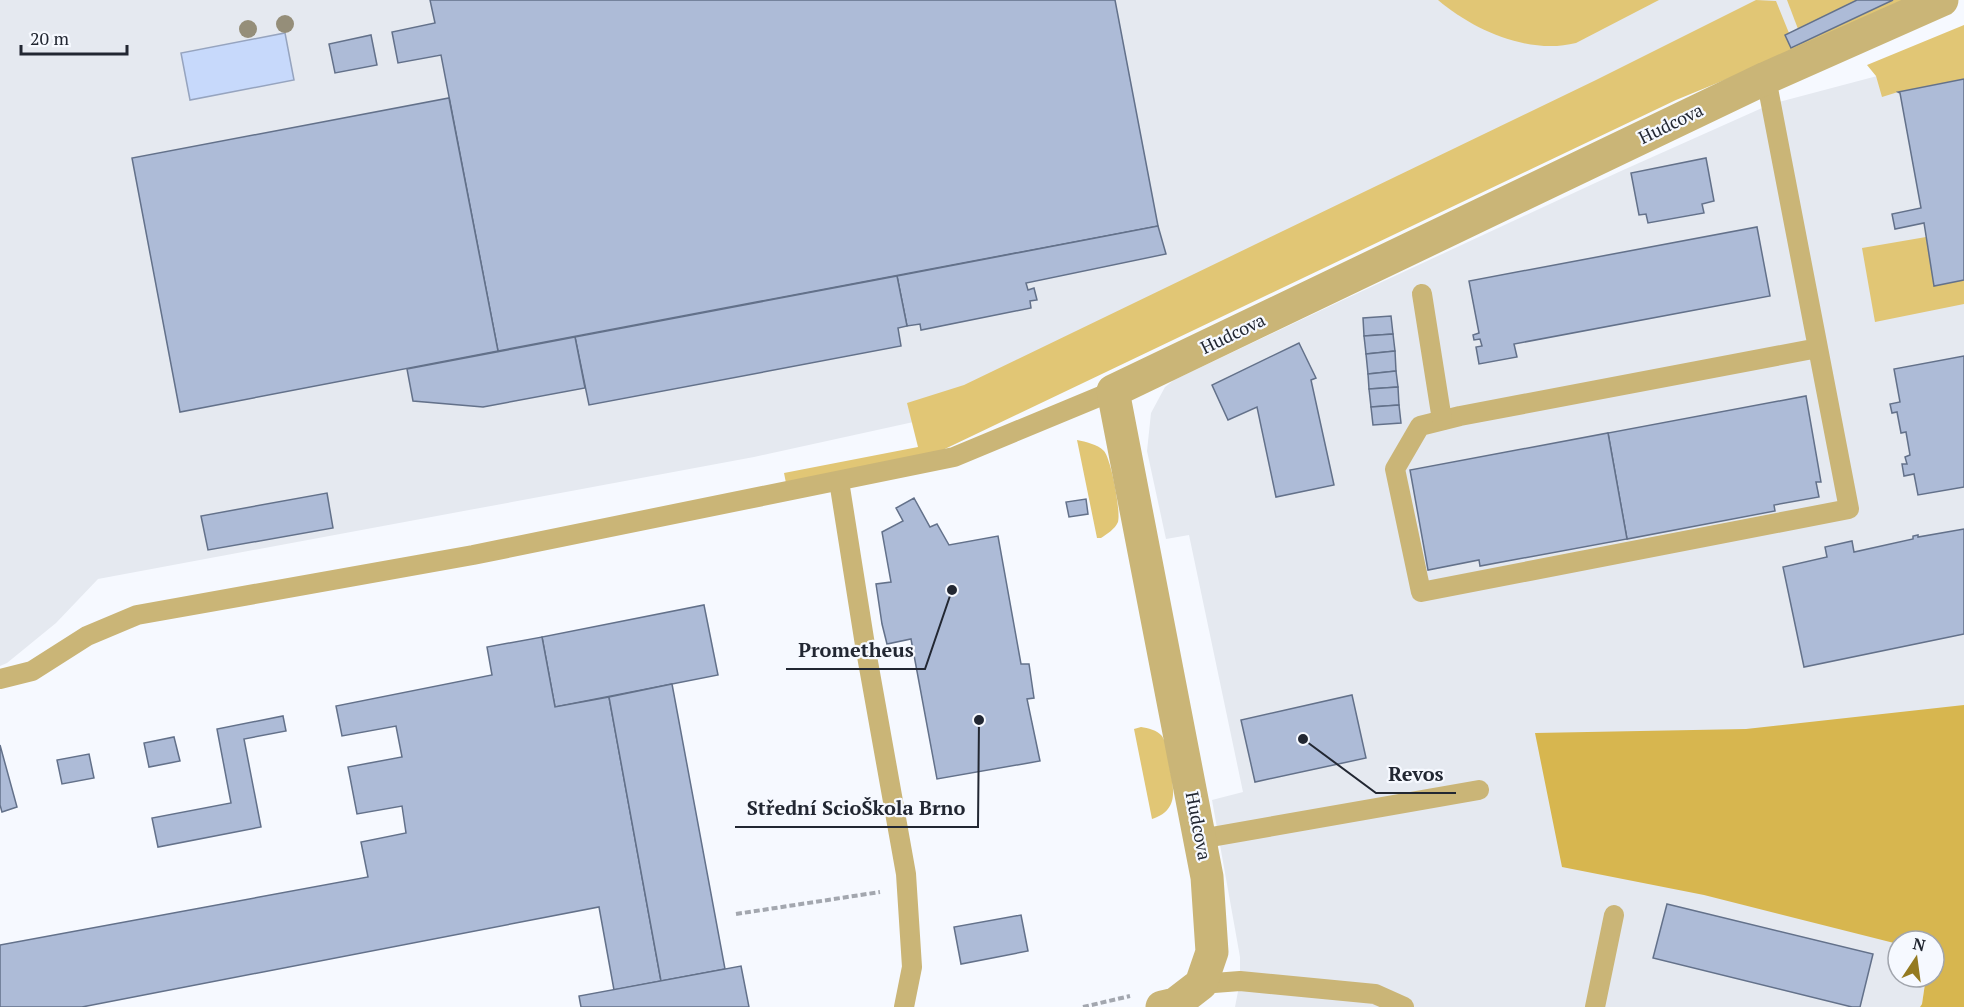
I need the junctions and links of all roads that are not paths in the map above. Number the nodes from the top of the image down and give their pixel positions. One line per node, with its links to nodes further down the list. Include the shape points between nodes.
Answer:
1 (1942, 0): 2 (street, Hudcova)
2 (1766, 78): 4 (lane); 5 (street, Hudcova)
3 (1422, 294): 6 (lane)
4 (1818, 348): 6 (lane); 6 (lane, via 1849,509 1421,592 1395,469 1420,426)
5 (1113, 391): 7 (lane, via 954,457); 10 (street, Hudcova)
6 (1442, 420)
7 (839, 481): 8 (lane, via 472,555 137,615 87,636 32,671); 14 (lane, via 907,888 912,967)
8 (0, 679)
9 (1479, 790): 10 (lane)
10 (1200, 839): 12 (street, Hudcova, via 1208,877 1212,952)
11 (1614, 915): 16 (lane)
12 (1201, 984): 13 (street, via 1175,1004); 15 (lane, via 1240,981 1375,994)
13 (1148, 1001)
14 (904, 1007)
15 (1404, 1007)
16 (1595, 1007)

